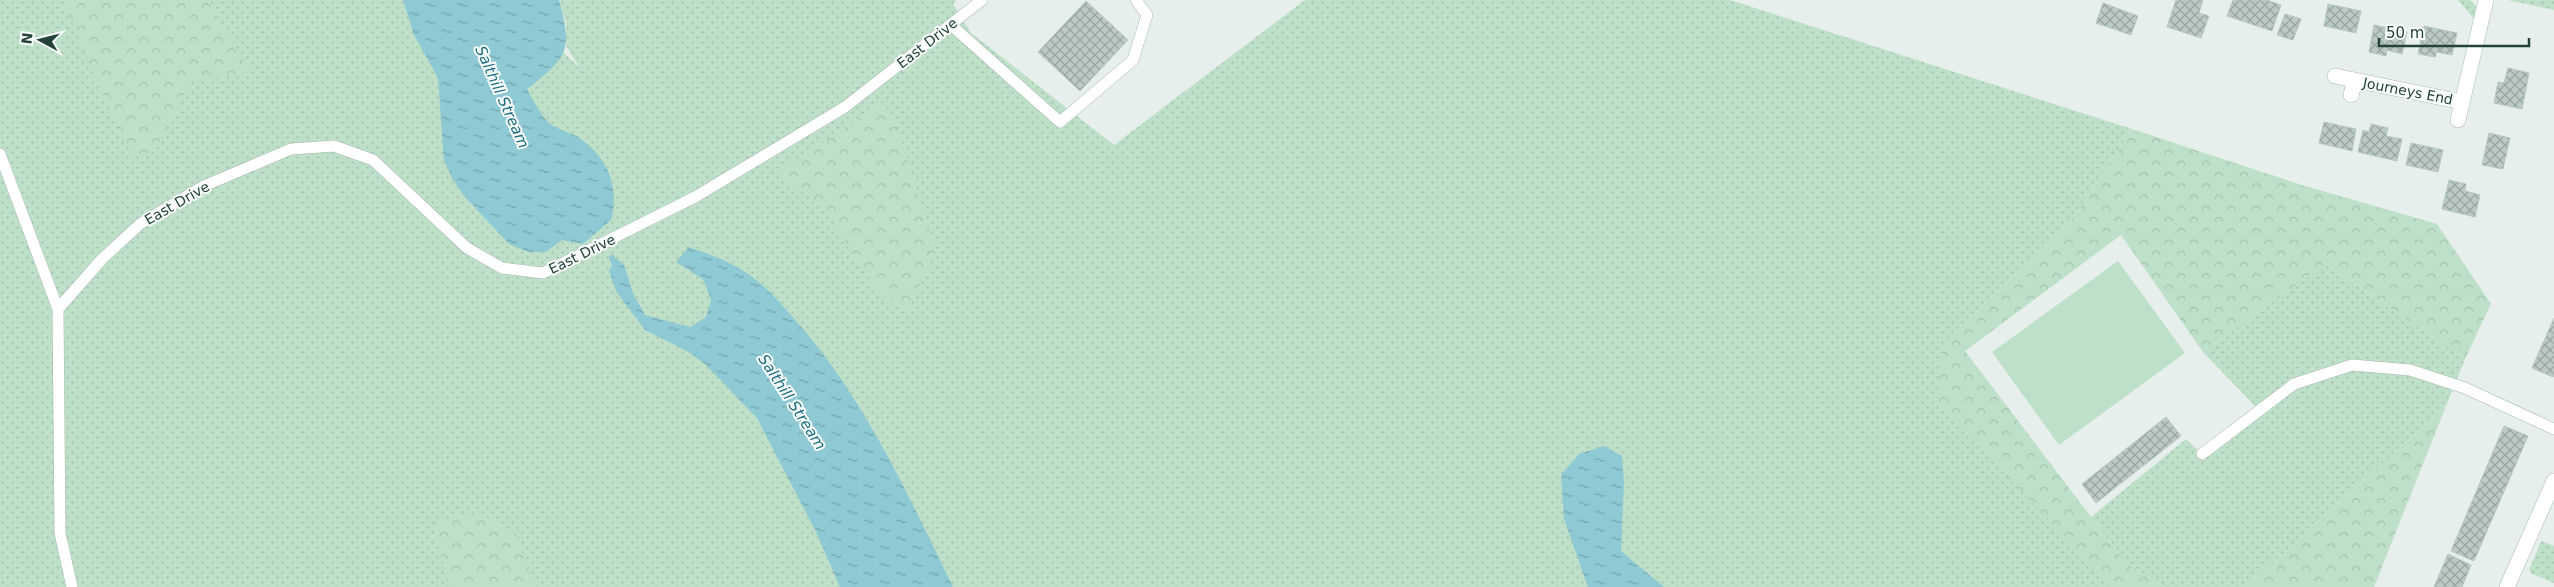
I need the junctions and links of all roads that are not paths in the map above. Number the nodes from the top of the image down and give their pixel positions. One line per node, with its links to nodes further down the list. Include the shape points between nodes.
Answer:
1 (982, 0): 4 (lane, East Drive)
2 (1136, 0): 4 (lane, via 1147,16 1133,60 1060,122)
3 (2486, 0): 8 (street, Journeys End)
4 (951, 25): 11 (lane, East Drive, via 845,107 695,197 543,273 502,268 467,248 373,160 334,146 291,149 204,186 140,224 102,259)
5 (2335, 76): 6 (street, Journeys End)
6 (2354, 80): 7 (street, Journeys End); 8 (street, Journeys End)
7 (2351, 95)
8 (2462, 102): 9 (street, Journeys End)
9 (2458, 120)
10 (0, 154): 11 (lane)
11 (58, 309): 15 (lane, via 60,533)
12 (2554, 429): 13 (lane, via 2465,388 2410,370 2352,366 2294,384)
13 (2202, 454)
14 (2554, 480): 16 (street)
15 (72, 587)
16 (2507, 587)

